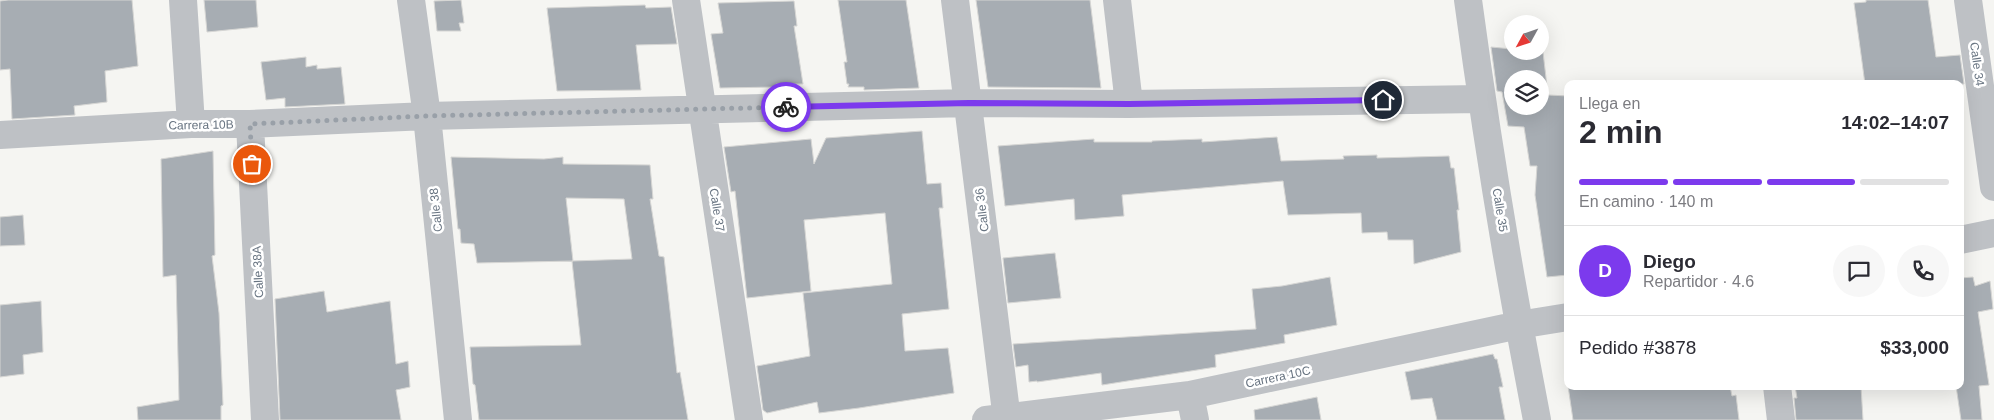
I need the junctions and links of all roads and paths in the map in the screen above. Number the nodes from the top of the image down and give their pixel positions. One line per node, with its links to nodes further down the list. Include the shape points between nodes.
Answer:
1 (183, 0): 13 (street)
2 (411, 0): 12 (street, Calle 38)
3 (686, 0): 11 (street, Calle 37)
4 (955, 0): 9 (street, Calle 36)
5 (1117, 0): 10 (street)
6 (1468, 0): 8 (street, Calle 35)
7 (1968, 0): 16 (street, Calle 34)
8 (1481, 99): 10 (street, Carrera 10B); 20 (street, Calle 35)
9 (969, 103): 10 (street, Carrera 10B); 11 (street, Carrera 10B); 23 (street, Calle 36)
10 (1129, 104)
11 (702, 109): 12 (street, Carrera 10B); 26 (street, Calle 37)
12 (427, 116): 14 (street, Carrera 10B); 25 (street, Calle 38)
13 (191, 124): 14 (street, Carrera 10B); 15 (street, Carrera 10B)
14 (250, 124): 24 (street, Calle 38A)
15 (0, 135)
16 (1994, 187)
17 (1994, 233): 18 (street)
18 (1964, 239)
19 (1564, 318): 20 (street, Carrera 10C)
20 (1518, 326): 22 (street, Carrera 10C); 27 (street, Calle 35)
21 (1777, 390): 28 (street)
22 (1193, 408): 23 (street, Carrera 10C)
23 (1000, 419)
24 (265, 420)
25 (458, 420)
26 (750, 420)
27 (1537, 420)
28 (1782, 420)

